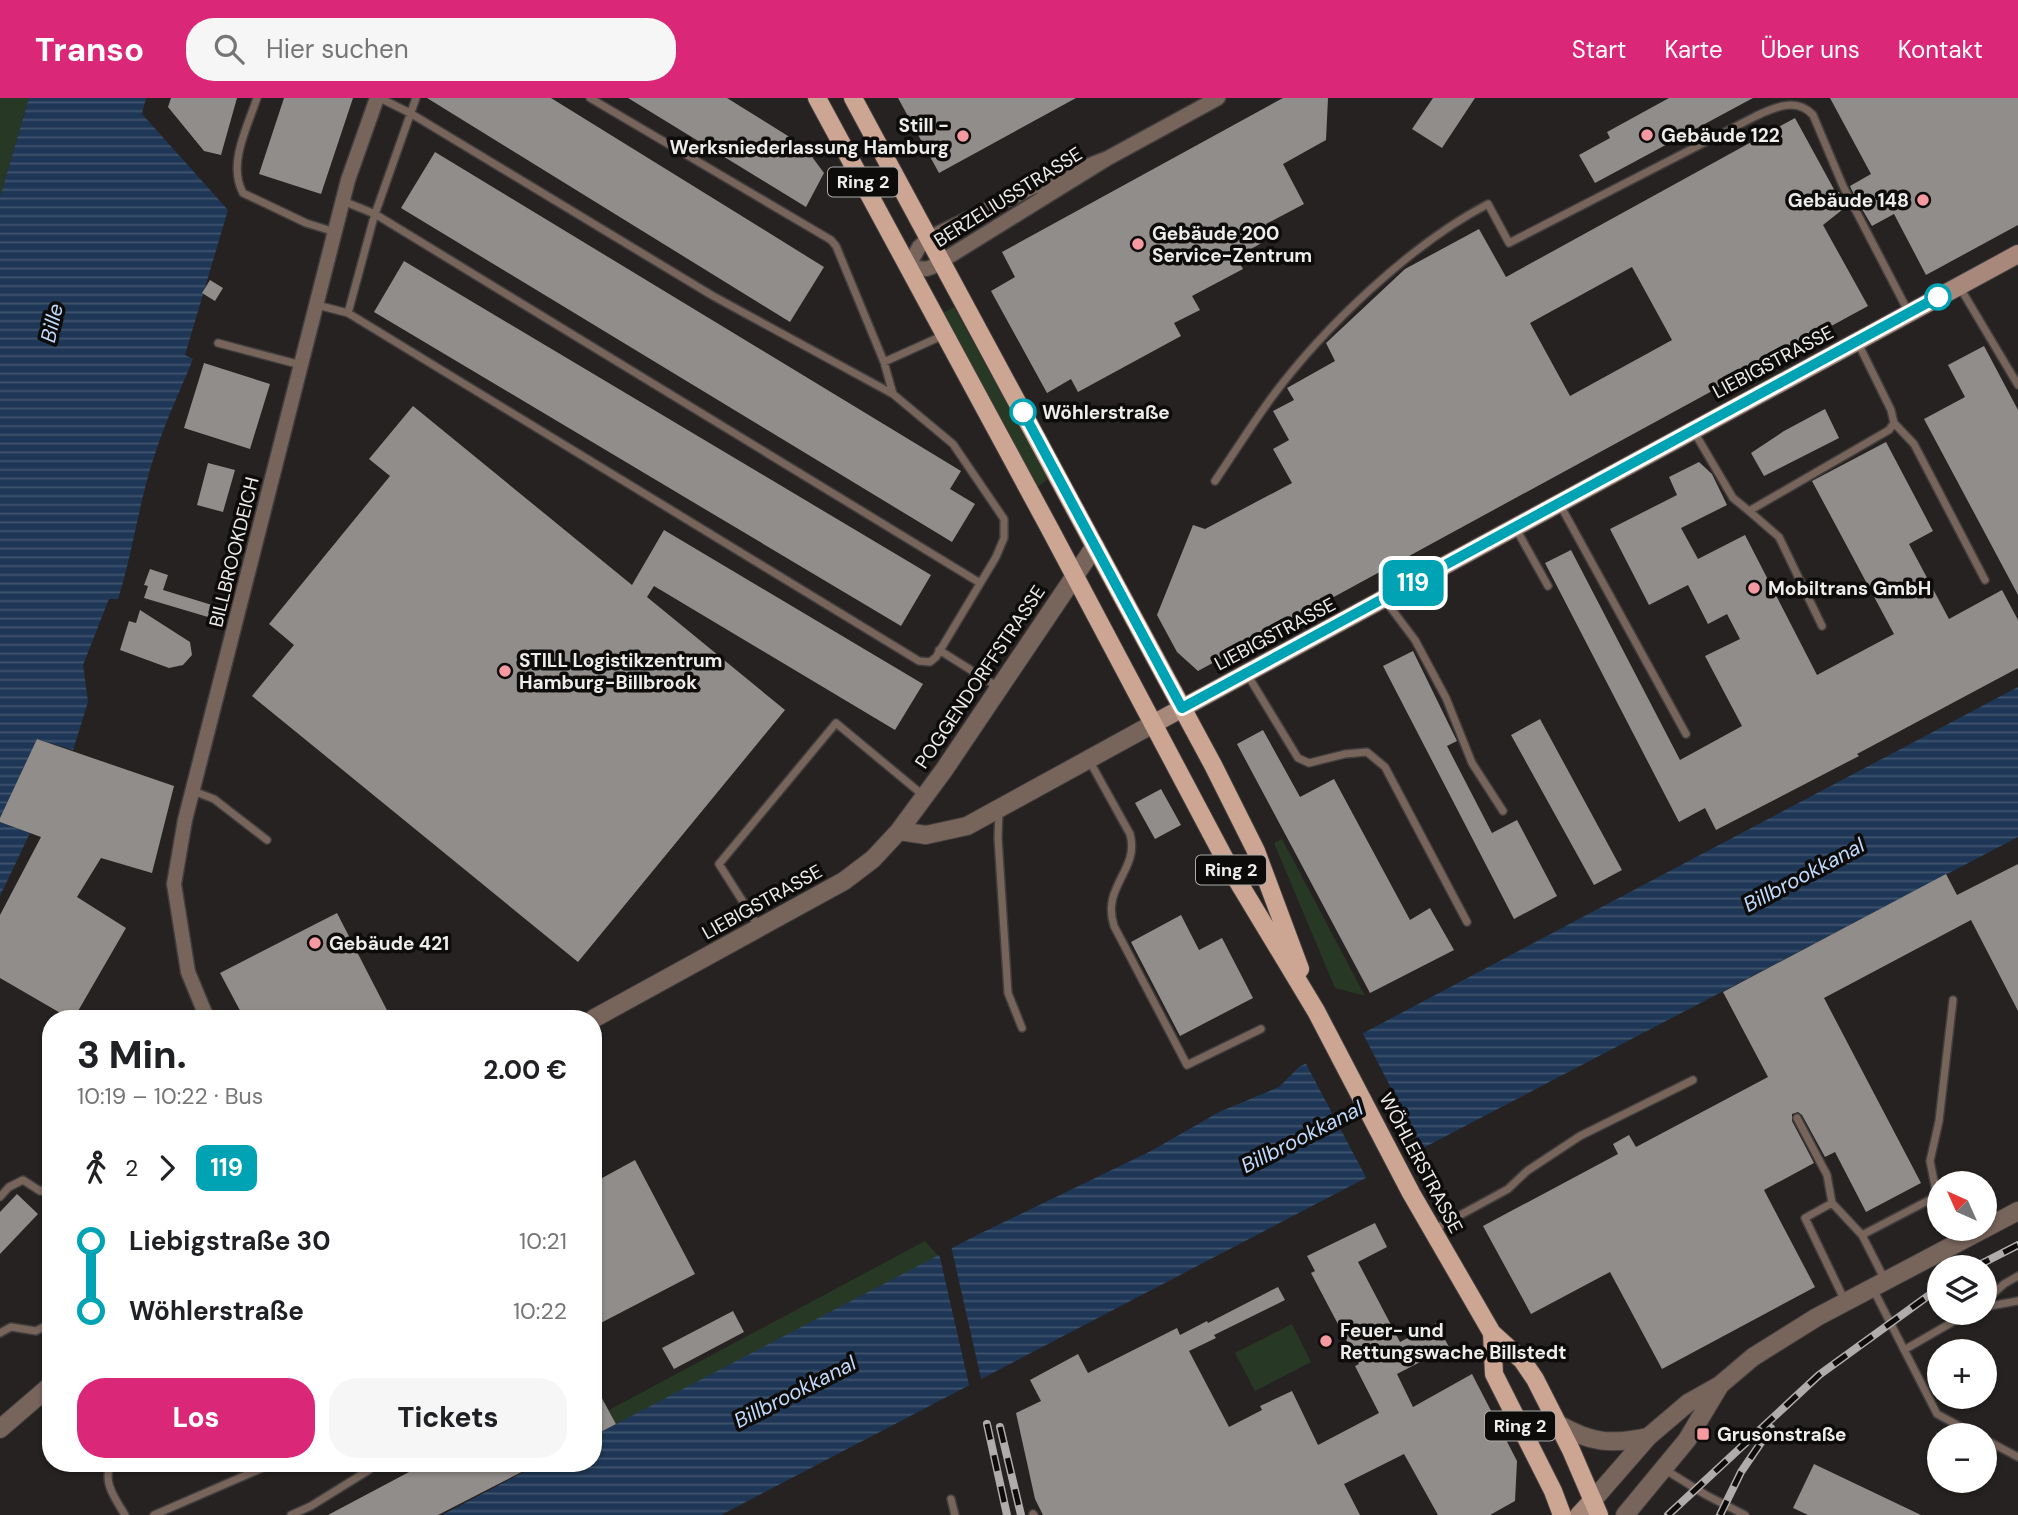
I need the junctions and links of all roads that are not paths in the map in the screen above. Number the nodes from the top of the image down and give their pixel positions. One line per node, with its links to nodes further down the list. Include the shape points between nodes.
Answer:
1 (257, 98): 13 (lane, via 239,155 237,171 243,193)
2 (379, 98): 9 (lane); 11 (street, BILLBROOKDEICH)
3 (415, 98): 9 (lane)
4 (590, 98): 25 (lane, via 831,240)
5 (817, 98): 17 (main road, WÖHLERSTRASSE / Ring 2)
6 (853, 98): 14 (main road, WÖHLERSTRASSE / Ring 2)
7 (1218, 98): 10 (street, BERZELIUSSTRASSE)
8 (1801, 100): 21 (lane, via 1813,115 1843,186); 31 (lane, via 1781,104 1509,243 1488,204 1470,214 1402,262 1304,358)
9 (410, 113): 12 (lane); 28 (lane, via 713,296)
10 (1108, 158): 14 (street, BERZELIUSSTRASSE, via 1031,188); 16 (street, BERZELIUSSTRASSE)
11 (344, 201): 12 (lane); 13 (street, BILLBROOKDEICH)
12 (375, 214): 20 (lane); 38 (lane)
13 (335, 232): 19 (street, BILLBROOKDEICH)
14 (929, 239): 16 (main road, WÖHLERSTRASSE / Ring 2); 17 (street, BERZELIUSSTRASSE)
15 (2018, 254): 18 (main road, LIEBIGSTRASSE)
16 (942, 262): 17 (street, BERZELIUSSTRASSE, via 926,269); 35 (main road, WÖHLERSTRASSE / Ring 2)
17 (908, 267): 22 (main road, WÖHLERSTRASSE / Ring 2)
18 (1959, 285): 21 (main road, LIEBIGSTRASSE); 27 (lane)
19 (317, 305): 20 (lane); 26 (street, BILLBROOKDEICH)
20 (348, 313): 42 (lane, via 919,661 930,662)
21 (1909, 313): 23 (main road, LIEBIGSTRASSE)
22 (945, 335): 25 (lane); 36 (main road, WÖHLERSTRASSE / Ring 2)
23 (1857, 341): 29 (lane); 30 (main road, LIEBIGSTRASSE)
24 (218, 343): 26 (lane)
25 (884, 362): 28 (lane)
26 (301, 365): 49 (street, BILLBROOKDEICH)
27 (2018, 385)
28 (893, 394): 38 (lane, via 953,444 1004,519 1004,538)
29 (1894, 423): 33 (lane); 37 (lane, via 1914,444)
30 (1693, 429): 32 (main road, LIEBIGSTRASSE); 33 (lane, via 1733,498)
31 (1215, 481)
32 (1559, 502): 34 (main road, LIEBIGSTRASSE); 47 (lane)
33 (1749, 511): 41 (lane, via 1779,537)
34 (1515, 527): 39 (lane); 40 (main road, LIEBIGSTRASSE)
35 (1095, 546): 36 (street, POGGENDORFFSTRASSE); 45 (main road, WÖHLERSTRASSE / Ring 2)
36 (1074, 575): 44 (street, POGGENDORFFSTRASSE); 46 (main road, WÖHLERSTRASSE / Ring 2)
37 (1985, 580)
38 (980, 583): 42 (lane)
39 (1548, 586)
40 (1384, 599): 43 (main road, LIEBIGSTRASSE); 52 (lane, via 1415,640 1446,698 1472,763)
41 (1822, 626)
42 (939, 650): 44 (lane)
43 (1247, 673): 45 (main road, LIEBIGSTRASSE); 55 (lane, via 1298,758 1309,763 1367,752 1385,767)
44 (999, 687): 50 (street, POGGENDORFFSTRASSE)
45 (1182, 708): 46 (main road, LIEBIGSTRASSE); 59 (main road, WÖHLERSTRASSE / Ring 2, via 1256,851)
46 (1153, 724): 48 (street, LIEBIGSTRASSE); 59 (main road, WÖHLERSTRASSE / Ring 2, via 1228,865)
47 (1686, 734)
48 (1088, 760): 51 (street, LIEBIGSTRASSE); 62 (lane, via 1133,844 1110,914 1187,1065)
49 (193, 791): 54 (lane, via 214,799); 58 (street, BILLBROOKDEICH, via 174,884 188,972)
50 (925, 796): 53 (street, POGGENDORFFSTRASSE); 56 (lane, via 836,723 719,864)
51 (999, 808): 53 (street, LIEBIGSTRASSE, via 951,830 926,835); 61 (lane, via 1009,993)
52 (1503, 811)
53 (899, 831): 56 (street, LIEBIGSTRASSE, via 844,881)
54 (267, 840)
55 (1467, 922)
56 (760, 928): 60 (street, LIEBIGSTRASSE)
57 (1953, 1000): 65 (lane)
58 (203, 1010)
59 (1315, 1012): 72 (main road, WÖHLERSTRASSE / Ring 2)
60 (602, 1014)
61 (1022, 1028)
62 (1261, 1029)
63 (1693, 1080): 72 (lane, via 1580,1136 1508,1189)
64 (1797, 1118): 69 (lane, via 1827,1175)
65 (1932, 1171)
66 (42, 1190): 67 (lane, via 23,1180)
67 (0, 1197)
68 (1927, 1202): 73 (lane)
69 (1832, 1203): 73 (lane); 79 (lane, via 1805,1218)
70 (2018, 1211): 71 (street)
71 (1997, 1220)
72 (1432, 1231): 85 (main road, WÖHLERSTRASSE / Ring 2)
73 (1862, 1235): 76 (lane)
74 (1949, 1241): 76 (street)
75 (2018, 1276): 77 (lane)
76 (1879, 1285): 79 (street); 86 (lane)
77 (1997, 1291)
78 (2018, 1301): 80 (lane)
79 (1846, 1303): 87 (street, via 1753,1357)
80 (1997, 1303)
81 (0, 1321): 84 (lane)
82 (1947, 1325): 86 (lane)
83 (42, 1328): 84 (lane)
84 (4, 1331)
85 (1492, 1333): 90 (main road, WÖHLERSTRASSE / Ring 2, via 1522,1360); 105 (main road, WÖHLERSTRASSE / Ring 2, via 1494,1374)
86 (1904, 1350): 89 (lane, via 1937,1414)
87 (1720, 1385): 92 (street, via 1688,1403); 95 (street, via 1695,1429)
88 (42, 1393): 91 (street)
89 (1954, 1423)
90 (1558, 1424): 92 (street, via 1605,1442); 100 (main road, WÖHLERSTRASSE / Ring 2)
91 (0, 1429)
92 (1648, 1437): 100 (street)
93 (1997, 1446): 94 (lane)
94 (2018, 1457)
95 (1664, 1469): 107 (street); 108 (lane)
96 (109, 1472): 101 (lane, via 111,1492)
97 (253, 1472): 102 (lane)
98 (367, 1472): 103 (lane)
99 (951, 1499): 104 (lane)
100 (1596, 1507): 106 (main road)
101 (125, 1515)
102 (154, 1515)
103 (291, 1515)
104 (955, 1515)
105 (1562, 1515)
106 (1579, 1515)
107 (1625, 1515)
108 (1745, 1515)

